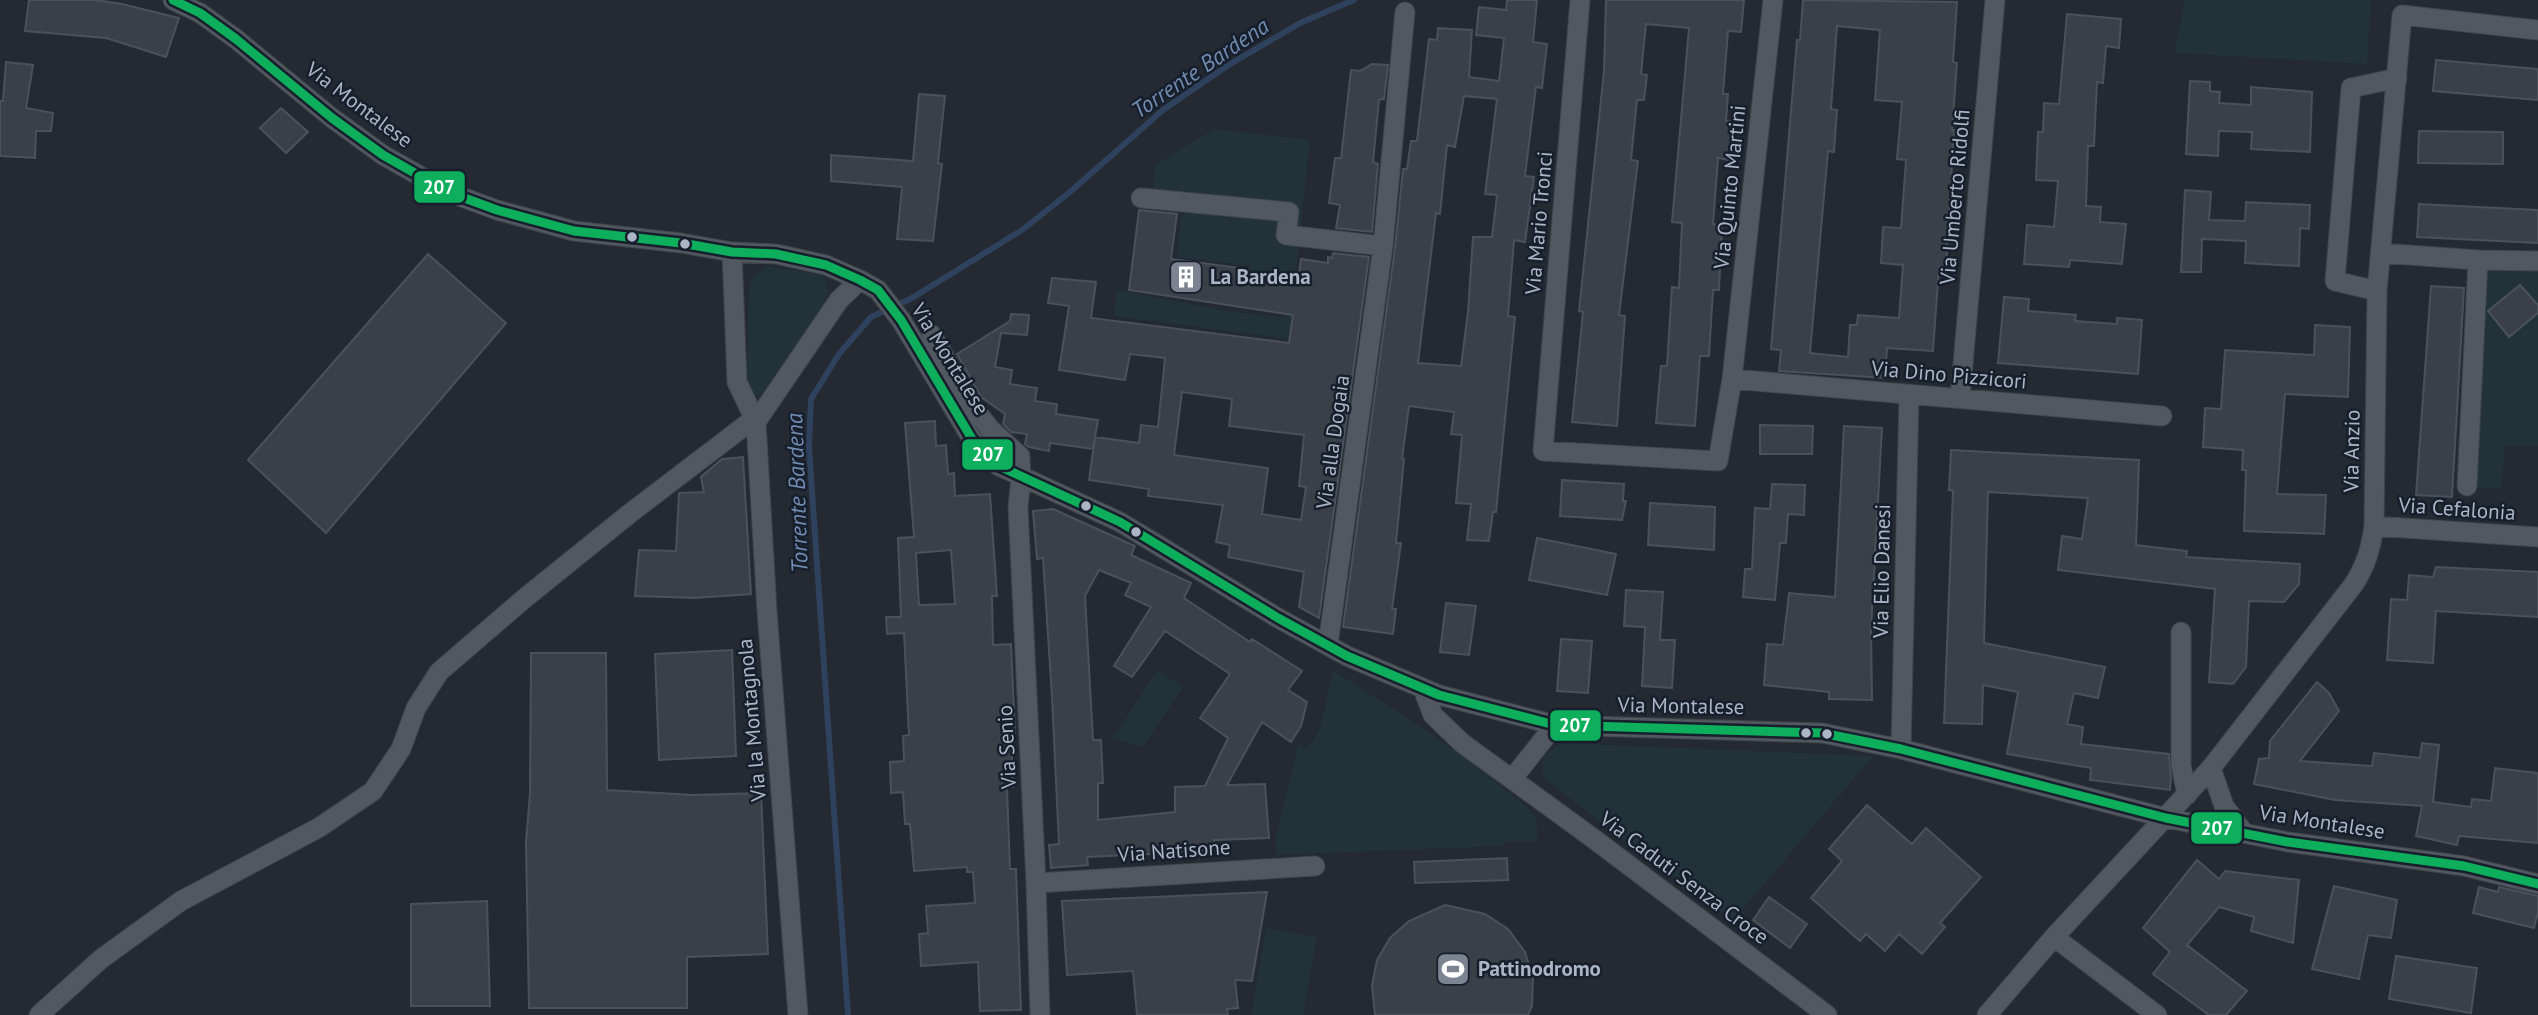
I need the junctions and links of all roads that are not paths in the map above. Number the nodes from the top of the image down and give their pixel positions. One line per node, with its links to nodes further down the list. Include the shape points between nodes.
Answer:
1 (173, 0): 10 (street, Via Montalese, via 236,39 383,155 448,192 574,231)
2 (1580, 0): 22 (street, Via Mario Tronci)
3 (1773, 0): 17 (street, Via Quinto Martini)
4 (1995, 0): 19 (street, Via Umberto Ridolfi)
5 (1405, 12): 9 (street, Via alla Dogaia)
6 (2538, 30): 7 (street, Via Anzio, via 2402,15)
7 (2397, 78): 11 (street, Via Anzio); 15 (street, via 2351,88 2335,281)
8 (1142, 198): 9 (street, via 1289,212 1286,235)
9 (1383, 246): 28 (street, Via alla Dogaia)
10 (732, 252): 14 (street, Via Montalese, via 776,254 826,265); 21 (street, via 737,382)
11 (2381, 253): 12 (street); 15 (street, Via Anzio)
12 (2478, 260): 13 (street); 24 (street)
13 (2538, 261)
14 (860, 279): 21 (street, via 838,300); 23 (street, Via Montalese, via 878,290 901,320 972,439 999,466)
15 (2378, 291): 25 (street, Via Anzio)
16 (932, 335): 23 (street, via 971,404 1020,456)
17 (1732, 379): 18 (street, Via Dino Pizzicori); 22 (street, Via Quinto Martini, via 1718,461)
18 (1909, 395): 19 (street, Via Dino Pizzicori); 31 (street, Via Elio Danesi)
19 (1960, 398): 20 (street, Via Dino Pizzicori)
20 (2162, 416)
21 (756, 422): 41 (street, via 747,424 629,514 439,672 416,708 401,749 373,791 320,827 181,901 102,959); 42 (street, Via la Montagnola)
22 (1543, 451)
23 (1021, 478): 28 (street, Via Montalese, via 1119,522); 38 (street, Via Senio, via 1018,507)
24 (2467, 486)
25 (2374, 526): 26 (street, Via Cefalonia); 32 (street, Via Anzio, via 2364,568 2354,584)
26 (2538, 537)
27 (2181, 632): 34 (street, via 2182,765)
28 (1328, 645): 29 (street, Via Montalese)
29 (1423, 690): 30 (street, Via Montalese); 33 (street, Via Caduti Senza Croce, via 1433,715 1447,730)
30 (1555, 725): 31 (street, Via Montalese, via 1788,730); 33 (street)
31 (1901, 749): 35 (street, Via Montalese)
32 (2211, 768): 34 (street, Via Anzio); 36 (street, via 2224,806)
33 (1512, 779): 44 (street, Via Caduti Senza Croce)
34 (2187, 795): 35 (street, Via Anzio)
35 (2166, 818): 36 (street, Via Montalese); 40 (street)
36 (2244, 833): 39 (street, Via Montalese, via 2464,866)
37 (1315, 866): 38 (street, Via Natisone)
38 (1036, 883): 43 (street, Via Senio)
39 (2538, 884)
40 (2054, 937): 45 (street); 46 (street)
41 (39, 1015)
42 (798, 1015)
43 (1040, 1015)
44 (1827, 1015)
45 (1987, 1015)
46 (2157, 1015)

